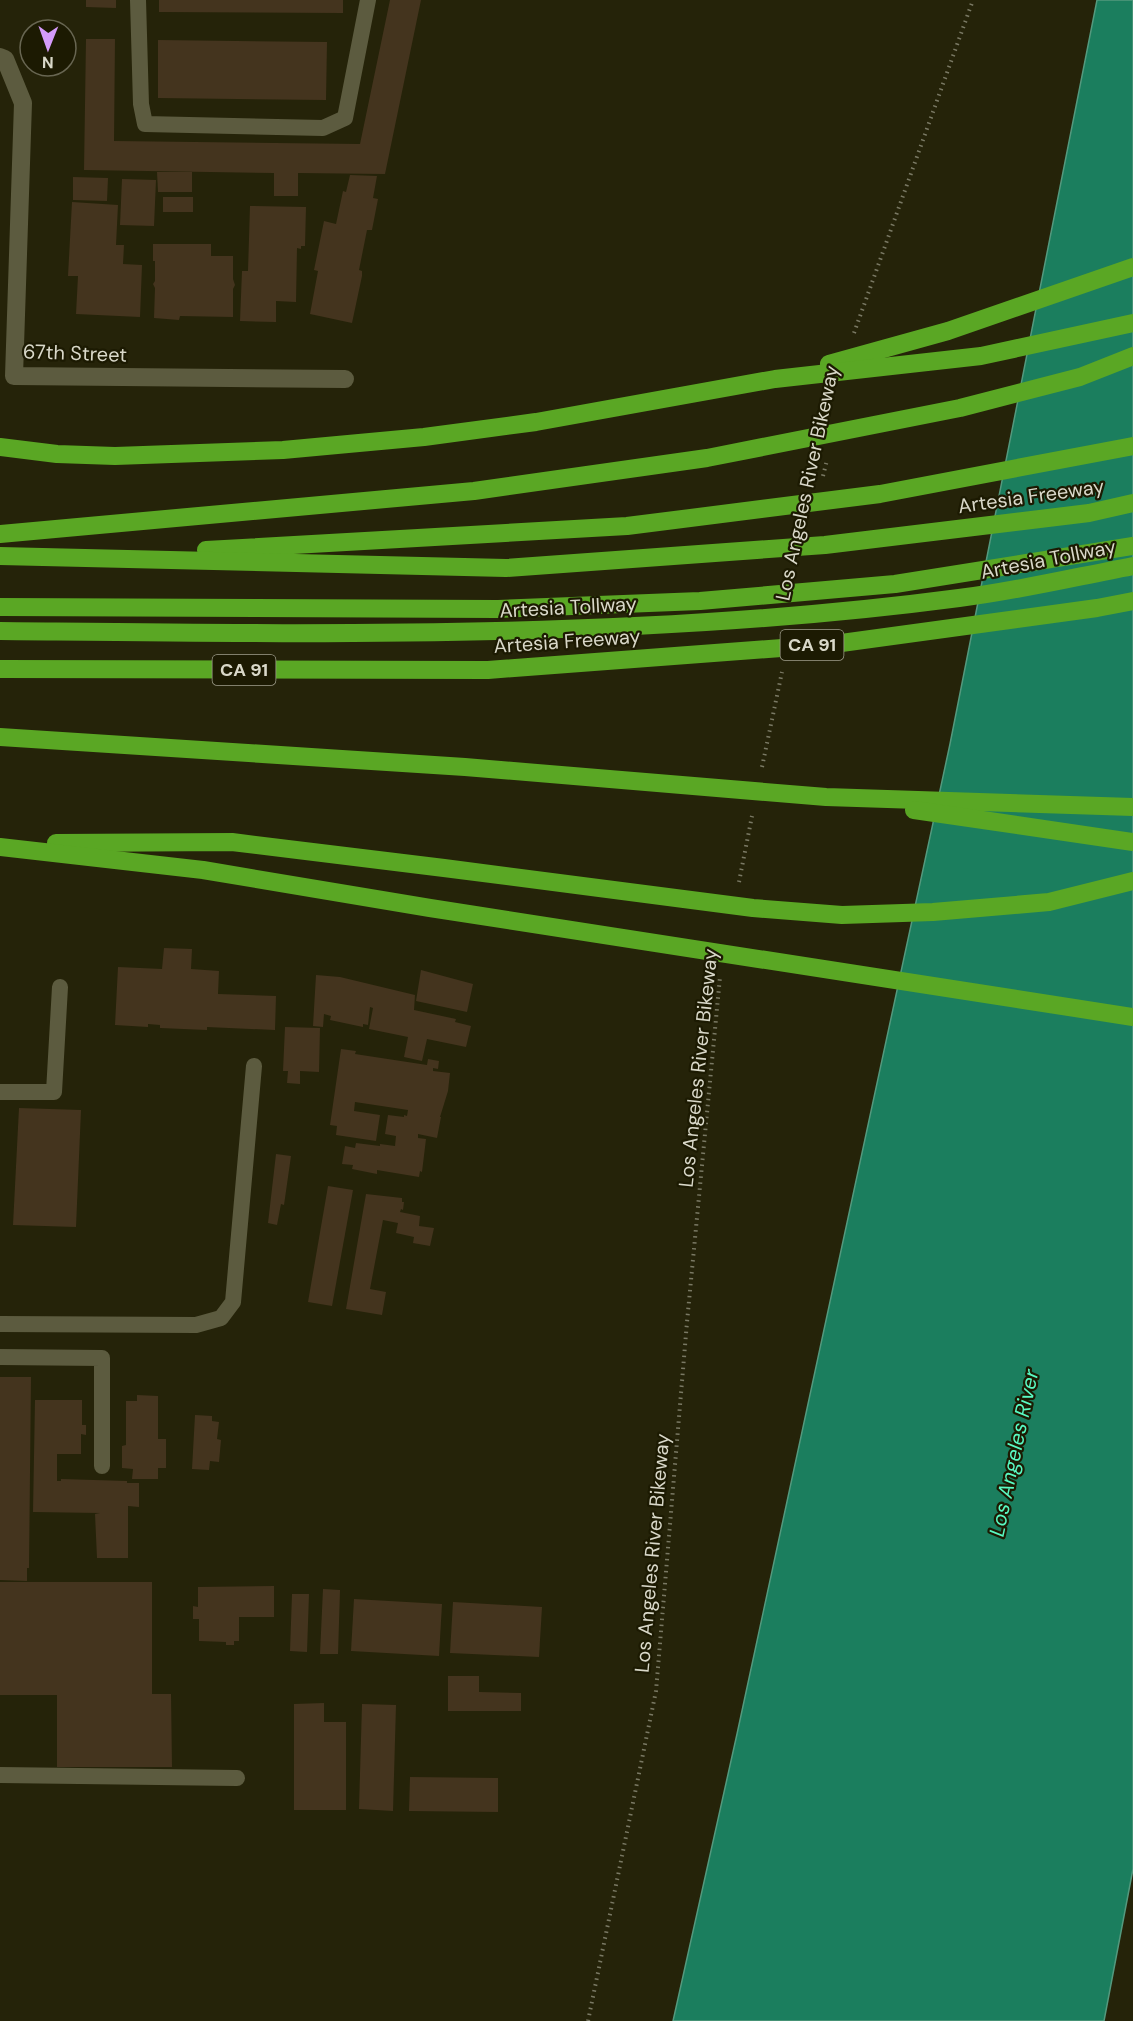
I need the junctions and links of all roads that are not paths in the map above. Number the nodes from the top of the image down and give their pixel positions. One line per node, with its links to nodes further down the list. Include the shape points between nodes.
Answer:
1 (138, 0): 2 (lane, via 145,124 323,128 345,118)
2 (368, 0)
3 (2, 58): 7 (street, 67th Street, via 22,103 14,376)
4 (1133, 267): 8 (highway, via 948,331)
5 (1133, 323): 8 (highway, via 981,356)
6 (1133, 356): 12 (highway, via 1080,377 960,408 707,458 474,490)
7 (345, 379)
8 (775, 380): 10 (highway, via 536,422 283,450 115,456)
9 (1133, 446): 15 (highway, via 880,494 627,526)
10 (0, 447)
11 (1133, 503): 15 (highway, Artesia Freeway, via 1089,513 825,545 506,568)
12 (0, 534)
13 (1133, 546): 18 (highway, Artesia Tollway, via 894,584 700,601 498,609)
14 (0, 556): 15 (highway, Artesia Freeway)
15 (79, 557)
16 (1133, 566): 19 (highway, Artesia Tollway, via 961,598 729,622 494,633)
17 (1133, 601): 20 (highway, Artesia Freeway / CA 91, via 834,644 488,670)
18 (0, 607)
19 (0, 631)
20 (0, 669)
21 (0, 737): 22 (highway, via 465,767)
22 (826, 797): 23 (highway); 24 (highway)
23 (1133, 807)
24 (1133, 842)
25 (0, 845): 26 (highway, via 232,842 753,908 842,915 1049,902); 28 (highway, via 203,870)
26 (1133, 881)
27 (60, 987): 30 (lane, via 54,1092)
28 (1133, 1017)
29 (254, 1066): 31 (lane, via 232,1302 221,1318 196,1325)
30 (0, 1092)
31 (0, 1324)
32 (0, 1357): 33 (lane, via 102,1358)
33 (102, 1466)
34 (0, 1775): 35 (lane)
35 (237, 1778)

